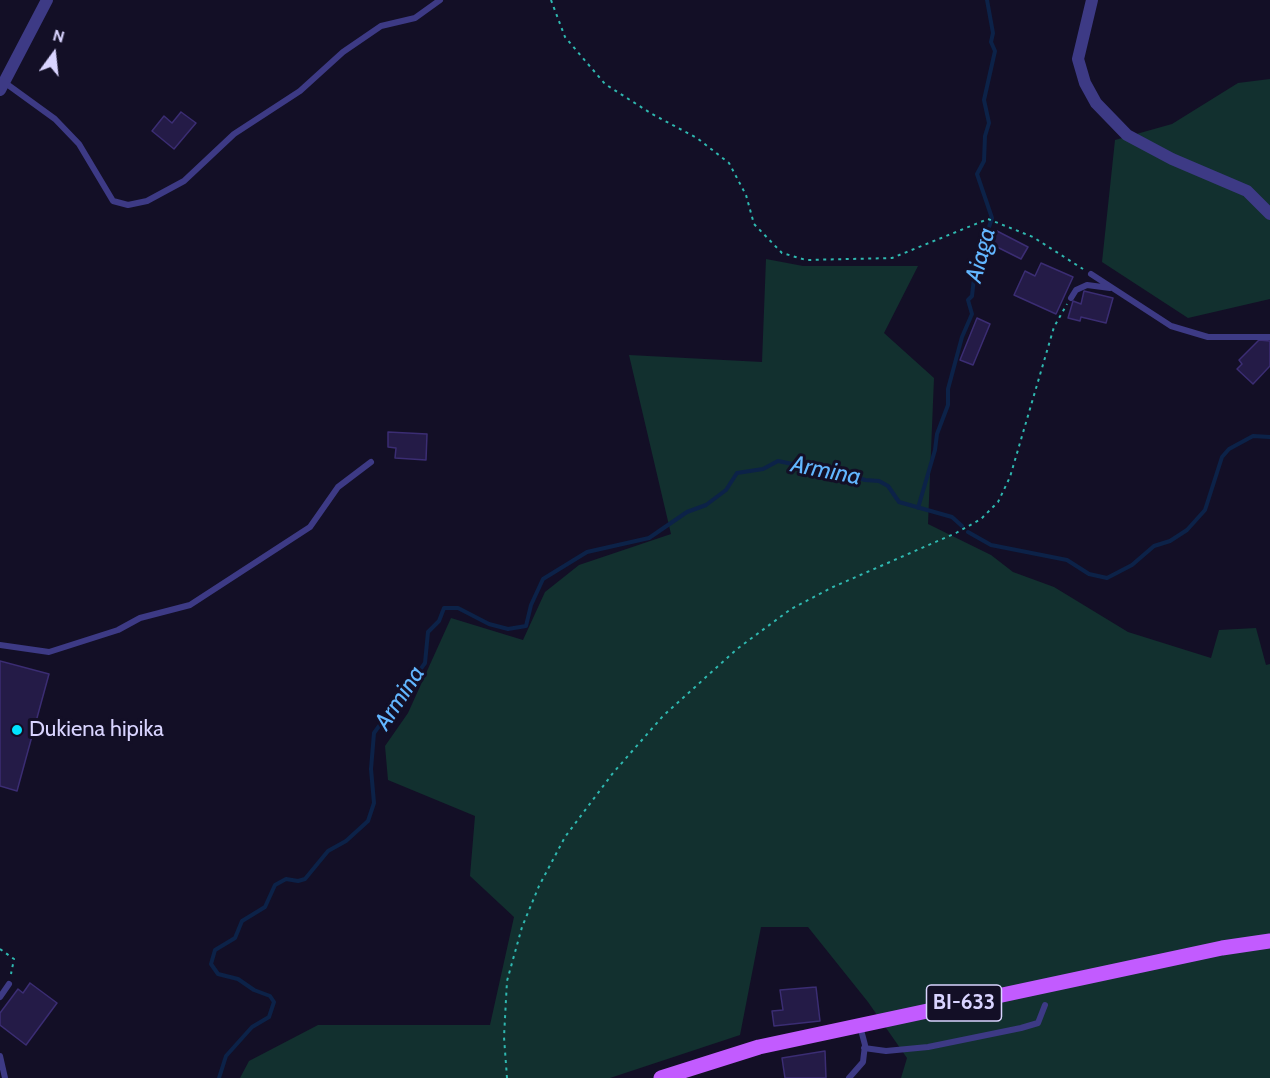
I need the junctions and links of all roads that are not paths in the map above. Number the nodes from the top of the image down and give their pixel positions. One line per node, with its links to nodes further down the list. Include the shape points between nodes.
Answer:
1 (47, 0): 4 (street)
2 (440, 0): 4 (lane, via 415,18 381,26 343,52 300,91 234,134 184,181 147,201 128,205 113,201 79,144 55,119)
3 (1092, 0): 5 (street, via 1078,59 1096,103 1127,135 1247,191)
4 (2, 86)
5 (1270, 214)
6 (1091, 274): 7 (lane)
7 (1111, 288): 8 (lane, via 1088,285 1076,290); 9 (lane, via 1171,326 1208,338)
8 (1071, 298)
9 (1270, 337)
10 (371, 462): 11 (lane, via 338,487 310,527 190,604 49,652)
11 (0, 645)
12 (1270, 941): 16 (main road, BI-633)
13 (9, 984): 14 (lane)
14 (0, 997)
15 (1045, 1005): 17 (lane, via 1038,1023 1022,1028 928,1047 886,1052)
16 (860, 1025): 17 (lane); 20 (main road, BI-633, via 759,1047)
17 (864, 1048): 21 (lane, via 863,1062)
18 (0, 1056): 19 (lane)
19 (5, 1078)
20 (662, 1078)
21 (849, 1078)

